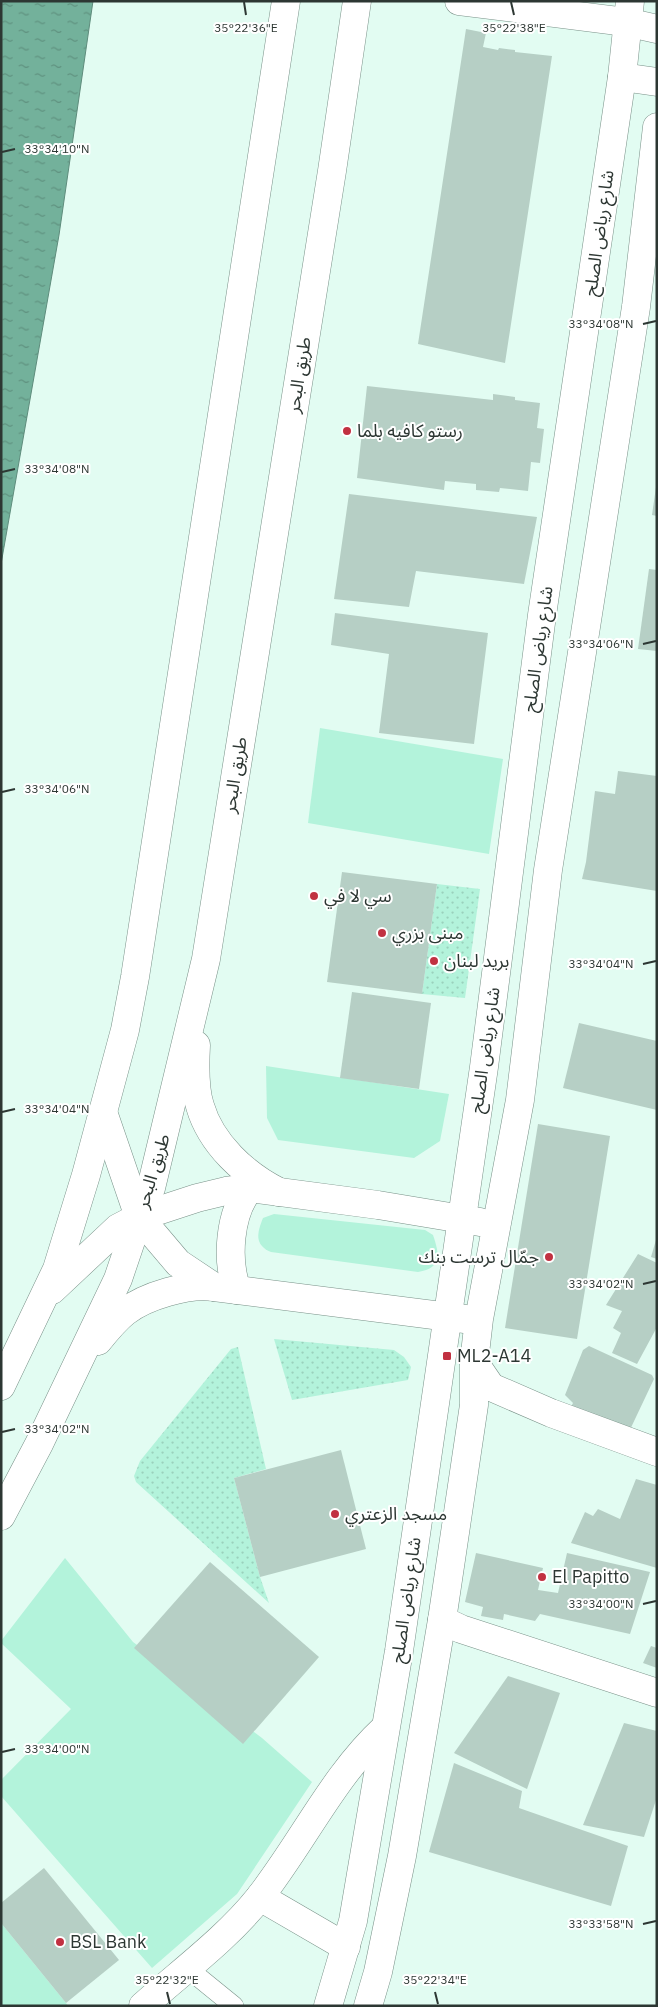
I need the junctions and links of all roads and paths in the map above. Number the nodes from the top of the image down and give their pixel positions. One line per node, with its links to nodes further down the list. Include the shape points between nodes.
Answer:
1 (286, 1): 10 (main road, via 135,977)
2 (357, 1): 9 (main road, طريق البحر, via 206,959)
3 (459, 1): 4 (main road)
4 (628, 12): 5 (main road); 6 (main road, شارع رياض الصلح)
5 (657, 30)
6 (622, 77): 7 (main road); 14 (main road, شارع رياض الصلح, via 542,615 484,1067)
7 (657, 82)
8 (657, 127): 15 (main road, via 636,308 548,870 520,1100)
9 (198, 993): 12 (main road, via 195,1057 200,1106 220,1143 233,1158 261,1183); 13 (main road, طريق البحر, via 151,1188)
10 (103, 1112): 13 (main road); 17 (main road, via 60,1260)
11 (250, 1188): 12 (main road); 13 (main road, via 204,1196); 16 (main road, via 244,1195 231,1235 232,1264)
12 (279, 1192): 14 (main road)
13 (139, 1216): 16 (main road, via 178,1263); 17 (main road, via 118,1228); 21 (main road, طريق البحر, via 118,1279)
14 (461, 1219): 15 (main road); 18 (main road, شارع رياض الصلح)
15 (498, 1226): 19 (main road)
16 (225, 1288): 18 (main road); 21 (main road, via 205,1286 162,1294 125,1312)
17 (44, 1298): 22 (main road)
18 (447, 1318): 19 (main road); 27 (main road, شارع رياض الصلح)
19 (479, 1320): 20 (main road)
20 (474, 1362): 23 (main road, via 491,1386 552,1413); 25 (main road, via 474,1405)
21 (73, 1374): 24 (main road, طريق البحر)
22 (1, 1386)
23 (657, 1452)
24 (1, 1516)
25 (442, 1620): 26 (main road); 34 (main road, via 402,1856)
26 (657, 1693)
27 (386, 1728): 28 (main road, via 344,1774); 29 (main road, شارع رياض الصلح)
28 (260, 1897): 29 (main road); 30 (main road, via 236,1924)
29 (346, 1947): 33 (main road, شارع رياض الصلح)
30 (186, 1967): 31 (main road); 32 (lane)
31 (143, 2006)
32 (234, 2006)
33 (328, 2006)
34 (368, 2006)

